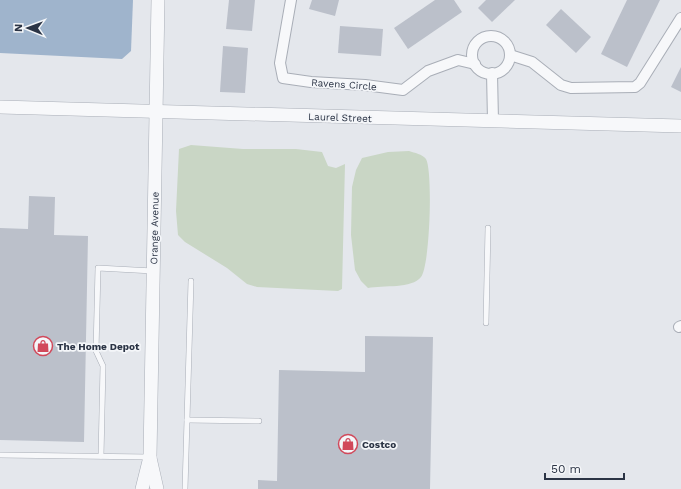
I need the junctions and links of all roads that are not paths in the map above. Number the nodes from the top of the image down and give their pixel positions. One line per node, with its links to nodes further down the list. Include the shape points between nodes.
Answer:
1 (158, 0): 8 (street, Orange Avenue)
2 (291, 0): 5 (street, Ravens Circle, via 280,63 283,78 403,90 428,71 458,60)
3 (681, 18): 4 (street, via 635,87 571,88 562,85 532,62)
4 (510, 55): 5 (street, via 508,45 501,38 482,38 475,45 472,54); 6 (street, via 508,64 500,71)
5 (475, 64): 6 (street, Ravens Circle, via 482,71)
6 (492, 73): 9 (street)
7 (0, 107): 8 (street, Laurel Street)
8 (155, 111): 9 (street, Laurel Street); 12 (street, Orange Avenue)
9 (492, 121): 10 (street, Laurel Street)
10 (681, 126)
11 (488, 228): 14 (lane)
12 (153, 271): 18 (lane, via 98,268 96,351 103,366); 19 (street, Orange Avenue)
13 (191, 281): 15 (lane)
14 (486, 324)
15 (187, 420): 16 (lane); 22 (lane)
16 (259, 421)
17 (0, 455): 18 (lane)
18 (101, 456): 19 (lane)
19 (150, 456): 20 (street, Orange Avenue); 21 (street, Orange Avenue)
20 (142, 489)
21 (157, 489)
22 (185, 489)

